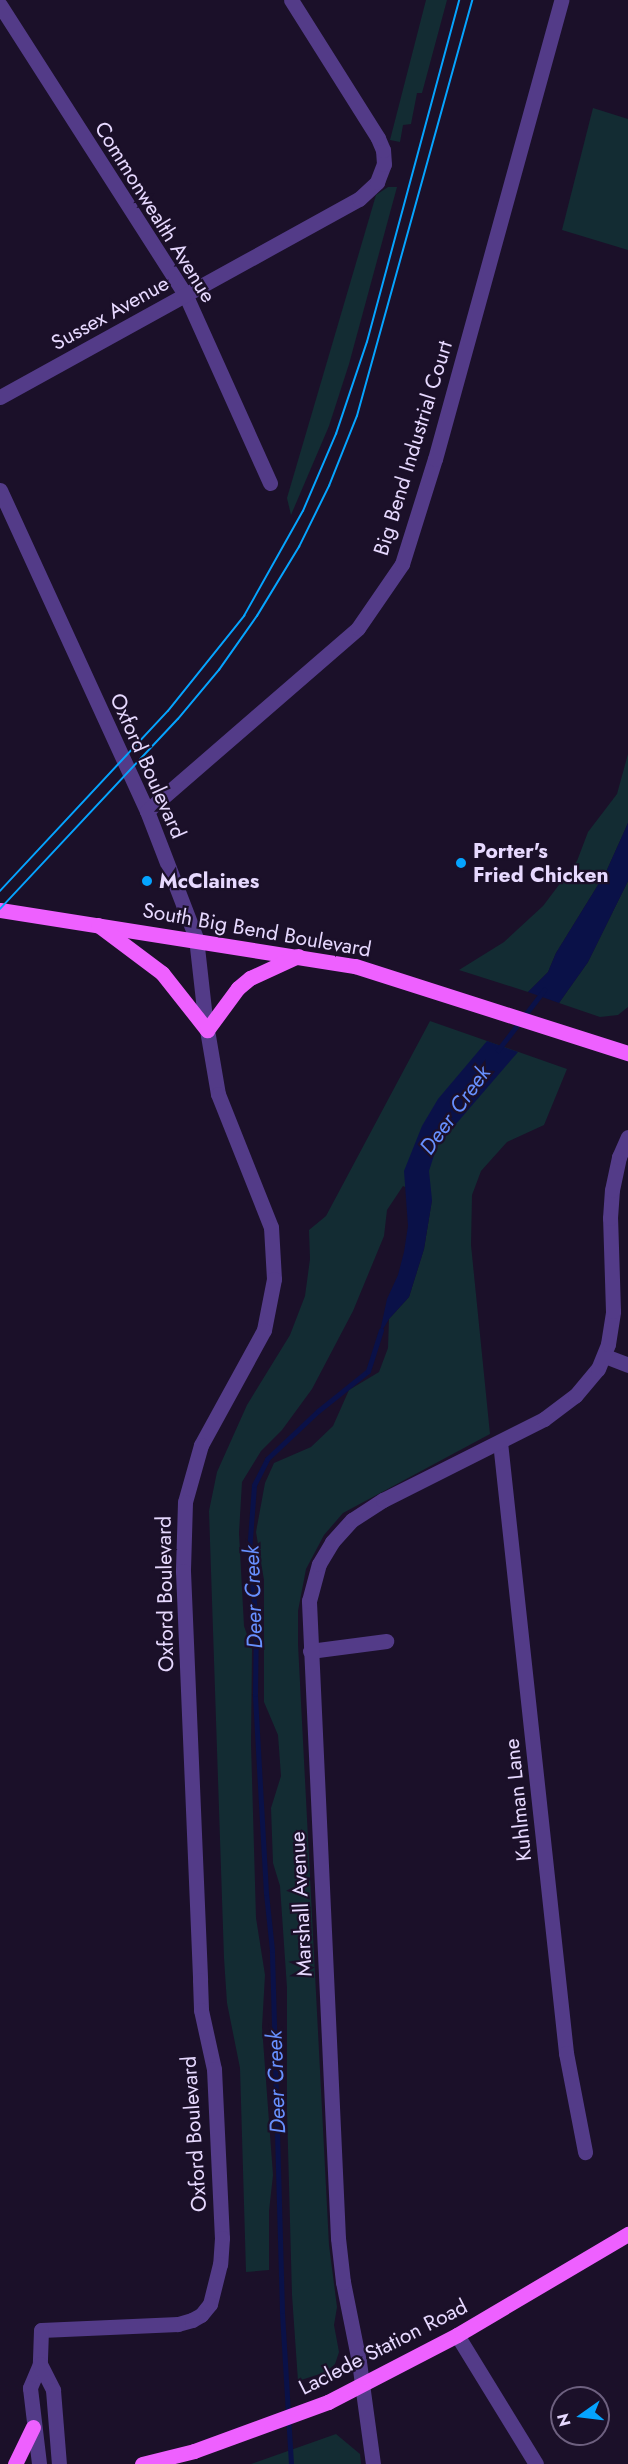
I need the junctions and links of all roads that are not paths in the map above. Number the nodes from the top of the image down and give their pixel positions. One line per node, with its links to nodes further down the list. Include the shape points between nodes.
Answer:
1 (291, 0): 4 (street, Sussex Avenue, via 378,138 384,164 377,182 359,199)
2 (561, 0): 8 (street, Big Bend Industrial Court, via 435,459 402,564 358,628)
3 (0, 4): 4 (street, Commonwealth Avenue)
4 (186, 296): 5 (street, Sussex Avenue); 6 (street, Commonwealth Avenue)
5 (0, 397)
6 (270, 483)
7 (0, 490): 8 (street, Oxford Boulevard)
8 (147, 811): 11 (street, Oxford Boulevard)
9 (0, 909): 10 (main road, South Big Bend Boulevard)
10 (98, 924): 11 (main road, South Big Bend Boulevard); 13 (main road, via 162,973)
11 (196, 938): 12 (main road, South Big Bend Boulevard); 13 (street, Oxford Boulevard)
12 (298, 956): 13 (main road, via 250,978); 14 (main road, South Big Bend Boulevard, via 355,966)
13 (207, 1029): 24 (street, Oxford Boulevard, via 218,1094 271,1227 274,1279 264,1330 201,1445 185,1502 183,1571 201,2010 214,2069 220,2264 210,2304 201,2315 178,2324 41,2330)
14 (628, 1053)
15 (628, 1137): 16 (street, via 612,1190 613,1311)
16 (605, 1356): 17 (street); 18 (street, Marshall Avenue, via 575,1396 544,1419)
17 (628, 1365)
18 (500, 1442): 20 (street, Marshall Avenue, via 383,1500 343,1530 326,1552 313,1582 308,1623); 21 (street, Kuhlman Lane, via 566,2053)
19 (386, 1641): 20 (street)
20 (310, 1651): 25 (street, Marshall Avenue, via 338,2238)
21 (585, 2152)
22 (628, 2234): 23 (main road, Laclede Station Road)
23 (457, 2335): 25 (main road, Laclede Station Road); 32 (street)
24 (40, 2364): 26 (street, Oxford Boulevard, via 30,2388); 29 (street, Oxford Boulevard, via 53,2390)
25 (362, 2386): 30 (main road, Laclede Station Road, via 194,2451); 31 (street, Marshall Avenue)
26 (33, 2427): 27 (main road); 28 (street, Oxford Boulevard)
27 (15, 2464)
28 (39, 2464)
29 (59, 2464)
30 (142, 2464)
31 (373, 2464)
32 (536, 2464)

